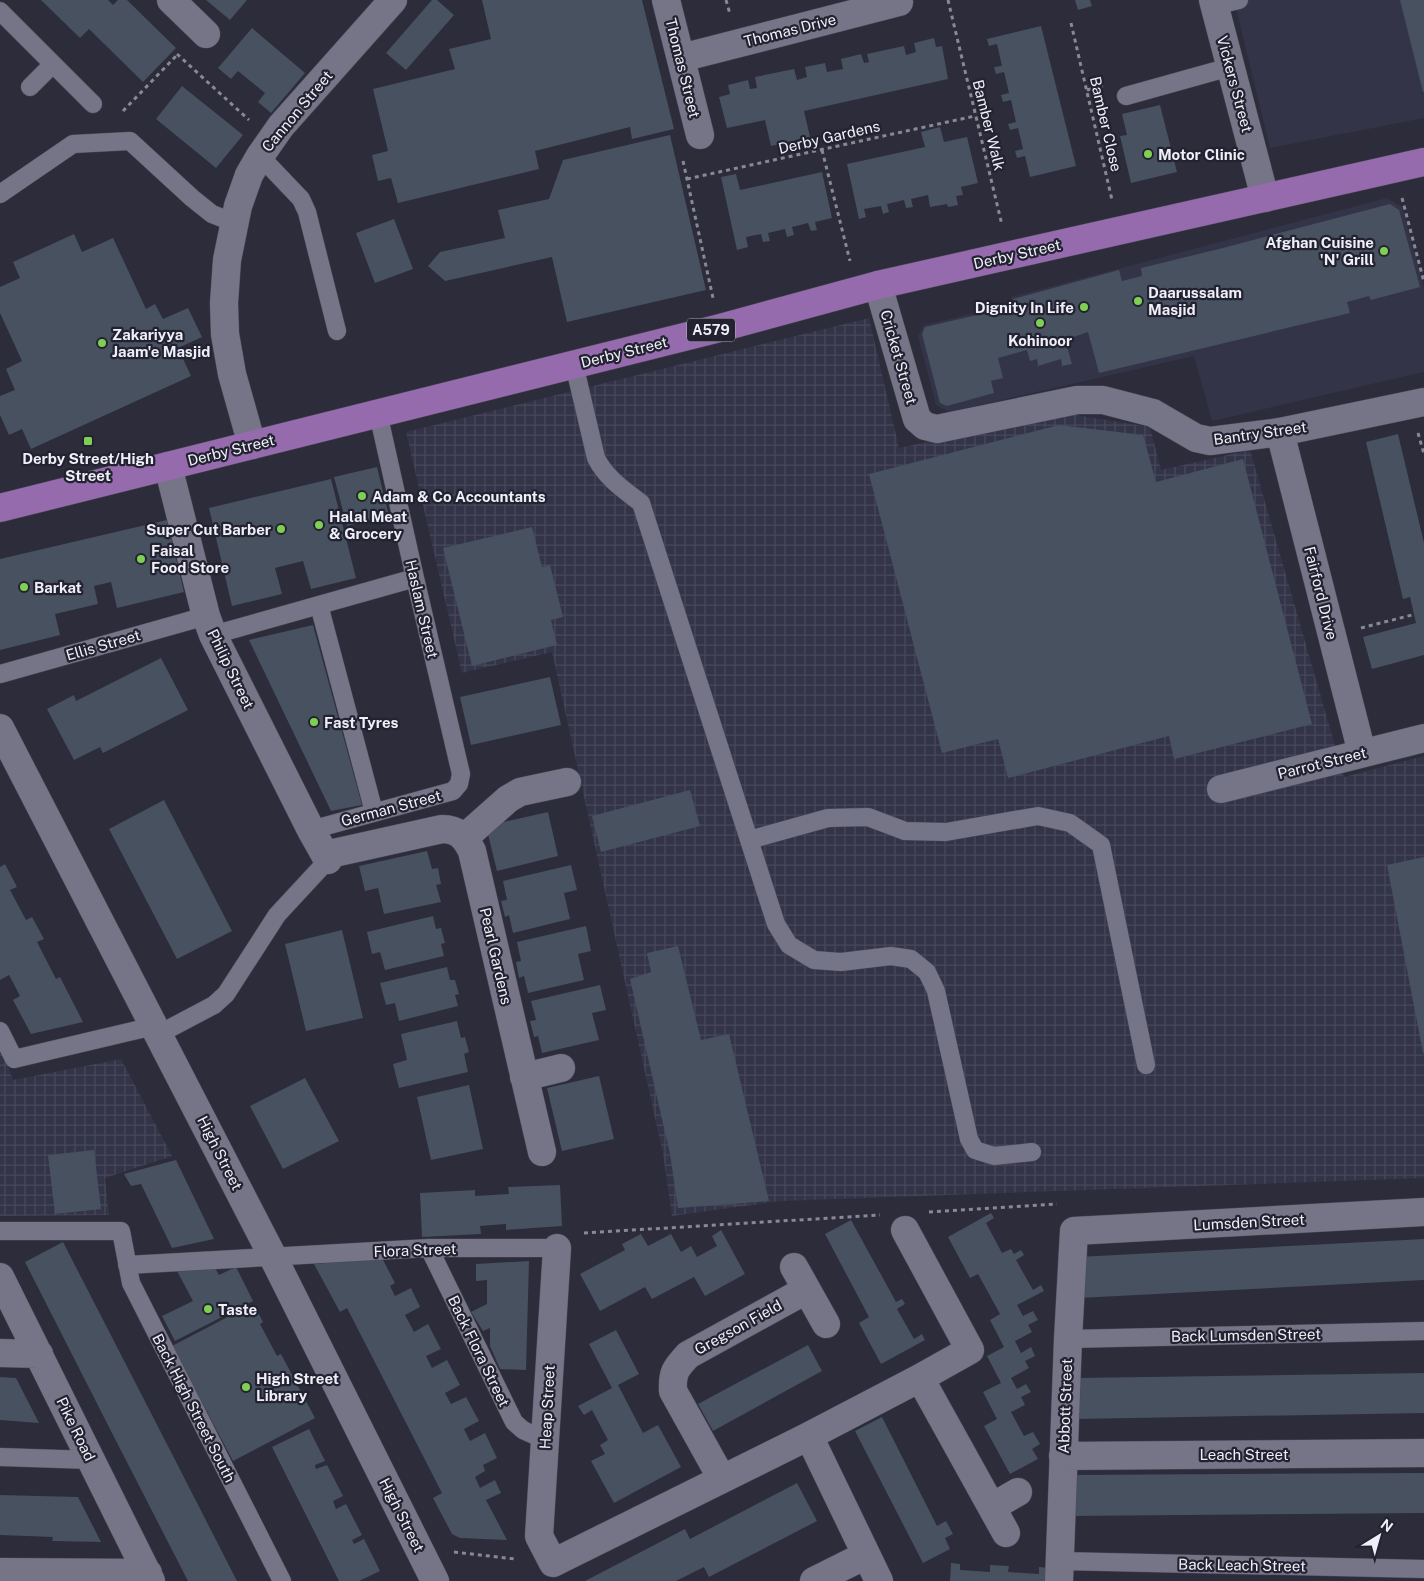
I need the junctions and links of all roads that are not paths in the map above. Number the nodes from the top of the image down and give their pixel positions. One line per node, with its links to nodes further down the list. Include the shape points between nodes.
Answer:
1 (171, 0): 7 (street)
2 (393, 0): 15 (street, Cannon Street)
3 (666, 0): 8 (street, Thomas Street)
4 (899, 2): 8 (street, Thomas Drive)
5 (1222, 2): 10 (street, Vickers Street)
6 (0, 11): 9 (lane)
7 (204, 32)
8 (681, 58): 14 (street, Thomas Street)
9 (53, 64): 11 (lane); 13 (lane)
10 (1230, 67): 12 (lane); 18 (street, Vickers Street)
11 (30, 87)
12 (1126, 96)
13 (93, 104)
14 (700, 135)
15 (265, 148): 19 (street, Cannon Street, via 249,175); 21 (lane, via 307,212)
16 (1424, 162): 18 (main road, Derby Street / A579)
17 (0, 194): 19 (lane, via 73,144 130,141 212,214)
18 (1265, 198): 20 (main road, Derby Street / A579)
19 (235, 222): 27 (street, Cannon Street, via 226,260 226,334 232,374)
20 (868, 288): 22 (main road, Derby Street / A579); 25 (street, Cricket Street, via 917,419)
21 (338, 331)
22 (574, 364): 24 (main road, Derby Street / A579); 43 (lane, via 601,469 641,503)
23 (1424, 402): 26 (street, Bantry Street)
24 (378, 413): 27 (main road, Derby Street / A579); 30 (lane, Haslam Street)
25 (925, 426): 26 (street, Bantry Street, via 937,429 1077,400 1103,400 1153,413 1196,438 1210,441)
26 (1280, 432): 36 (street, Fairford Drive)
27 (252, 445): 28 (main road, Derby Street / A579)
28 (168, 466): 29 (main road, Derby Street / A579); 32 (street, Philip Street)
29 (0, 508)
30 (415, 578): 31 (lane, Ellis Street); 37 (lane, Haslam Street)
31 (318, 605): 32 (lane, Ellis Street); 40 (lane)
32 (210, 626): 33 (lane, Ellis Street); 41 (street, Philip Street)
33 (0, 674)
34 (0, 728): 45 (street, High Street)
35 (1424, 738): 36 (street, Parrot Street)
36 (1362, 753): 39 (street, Parrot Street)
37 (461, 774): 40 (lane, German Street, via 453,792)
38 (567, 782): 42 (street, via 520,792)
39 (1221, 789)
40 (374, 812): 41 (lane, German Street)
41 (311, 830): 44 (street, Philip Street)
42 (464, 838): 44 (street, via 451,829 442,829); 49 (street, Pearl Gardens, via 472,851)
43 (750, 840): 47 (lane, via 828,818 868,817 905,831 946,832 1038,816 1070,823 1102,845); 51 (lane, via 776,924 789,945 814,960 841,962 891,956 911,958 927,972 936,991 969,1139 975,1150 994,1156)
44 (327, 858): 45 (lane, via 277,915 226,994 214,1005)
45 (156, 1030): 46 (lane, via 14,1059); 58 (street, High Street)
46 (0, 1031)
47 (1146, 1065)
48 (561, 1068): 49 (street)
49 (524, 1078): 50 (street, Pearl Gardens)
50 (542, 1152)
51 (1032, 1152)
52 (1424, 1212): 55 (street, Lumsden Street)
53 (913, 1221): 66 (street, via 970,1350)
54 (0, 1231): 59 (lane, Back High Street South, via 121,1231)
55 (1074, 1231): 63 (street, Abbott Street)
56 (429, 1248): 57 (lane, Flora Street); 58 (lane, Flora Street); 68 (lane, Back Flora Street, via 514,1422)
57 (557, 1248): 68 (street, Heap Street)
58 (273, 1257): 59 (lane, Flora Street); 82 (street, High Street, via 419,1548)
59 (128, 1265): 83 (lane, Back High Street South, via 131,1283)
60 (0, 1277): 65 (street, Pike Road)
61 (826, 1324): 73 (street, Gregson Field, via 800,1278 688,1355 679,1365 672,1378 673,1391)
62 (1424, 1331): 63 (lane, Back Lumsden Street)
63 (1068, 1338): 70 (street, Abbott Street)
64 (0, 1353): 65 (street)
65 (38, 1354): 72 (street, Pike Road)
66 (920, 1378): 67 (street); 75 (street)
67 (809, 1436): 73 (street); 77 (street)
68 (545, 1440): 73 (street, Heap Street, via 540,1536 554,1563)
69 (1424, 1453): 70 (street, Leach Street)
70 (1064, 1456): 79 (street, Abbott Street)
71 (0, 1457): 72 (lane)
72 (91, 1460): 81 (street, Pike Road)
73 (722, 1479)
74 (1018, 1492): 75 (street)
75 (992, 1507): 76 (street)
76 (1006, 1533)
77 (866, 1555): 84 (street); 85 (street)
78 (1424, 1569): 79 (lane, Back Leach Street)
79 (1060, 1571)
80 (0, 1572): 81 (street)
81 (150, 1577)
82 (428, 1579)
83 (282, 1581)
84 (814, 1581)
85 (879, 1581)

